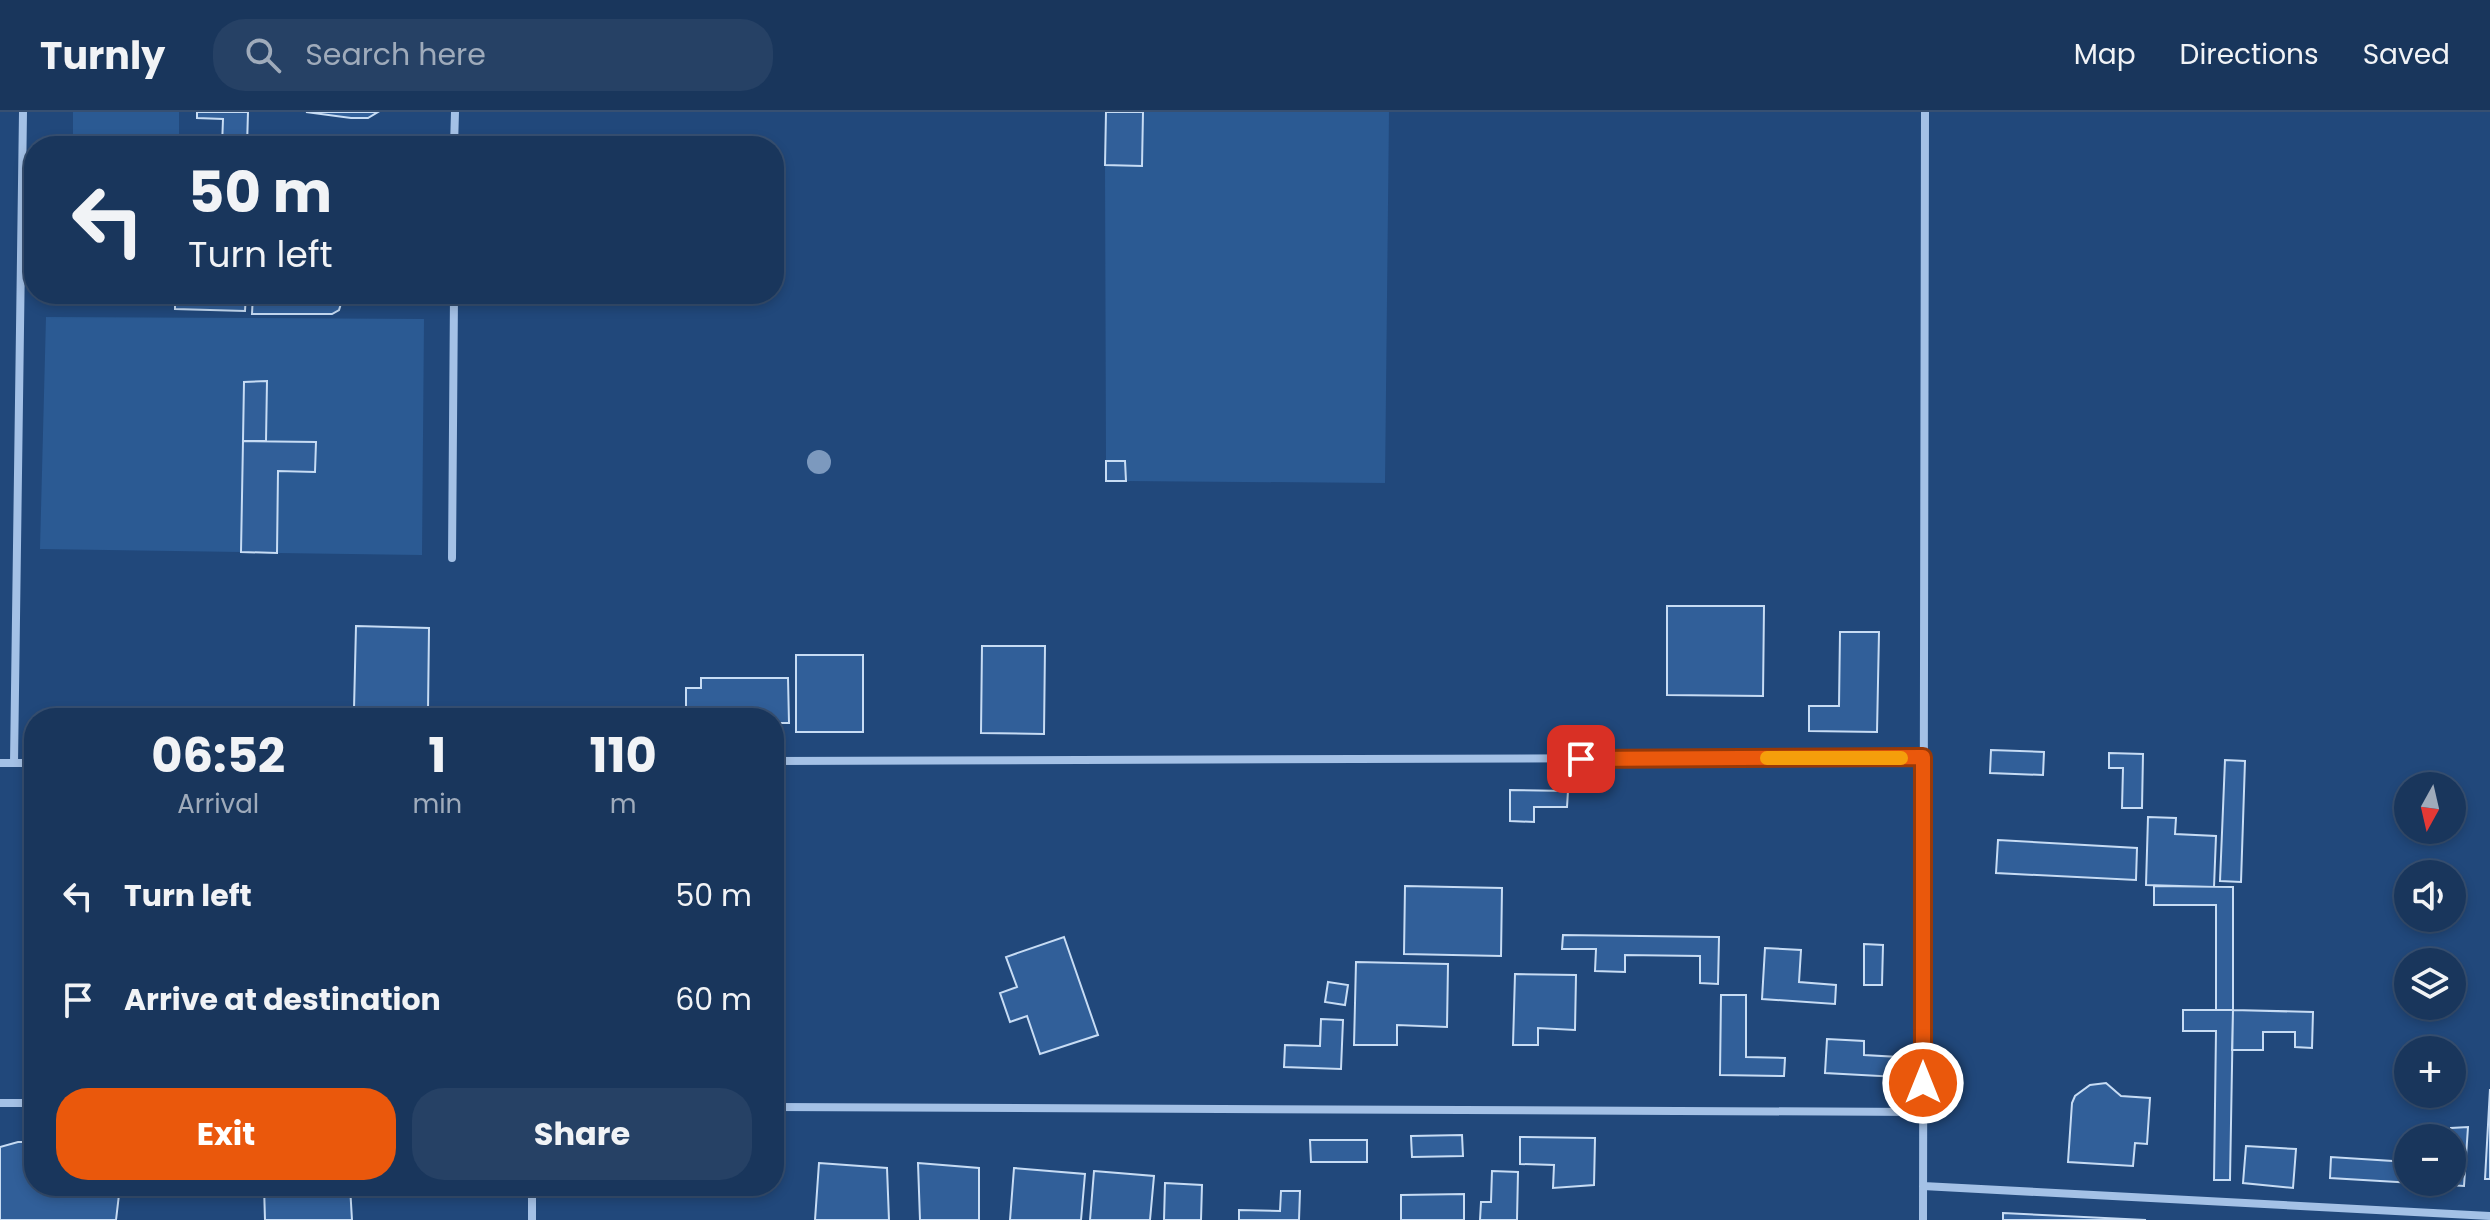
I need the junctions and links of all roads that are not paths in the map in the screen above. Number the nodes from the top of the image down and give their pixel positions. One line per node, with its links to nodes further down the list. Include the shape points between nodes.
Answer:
1 (23, 112): 10 (street)
2 (455, 112): 4 (street)
3 (1925, 112): 7 (street)
4 (454, 136)
5 (454, 304): 6 (street)
6 (452, 558)
7 (1923, 757): 8 (street); 15 (street)
8 (784, 761)
9 (0, 763): 10 (street)
10 (14, 763): 11 (street)
11 (24, 763)
12 (0, 1103): 13 (street)
13 (24, 1103)
14 (784, 1107): 15 (street)
15 (1923, 1112): 16 (street)
16 (1923, 1186): 18 (street); 20 (street)
17 (532, 1196): 19 (street)
18 (2483, 1217)
19 (532, 1220)
20 (1923, 1220)

